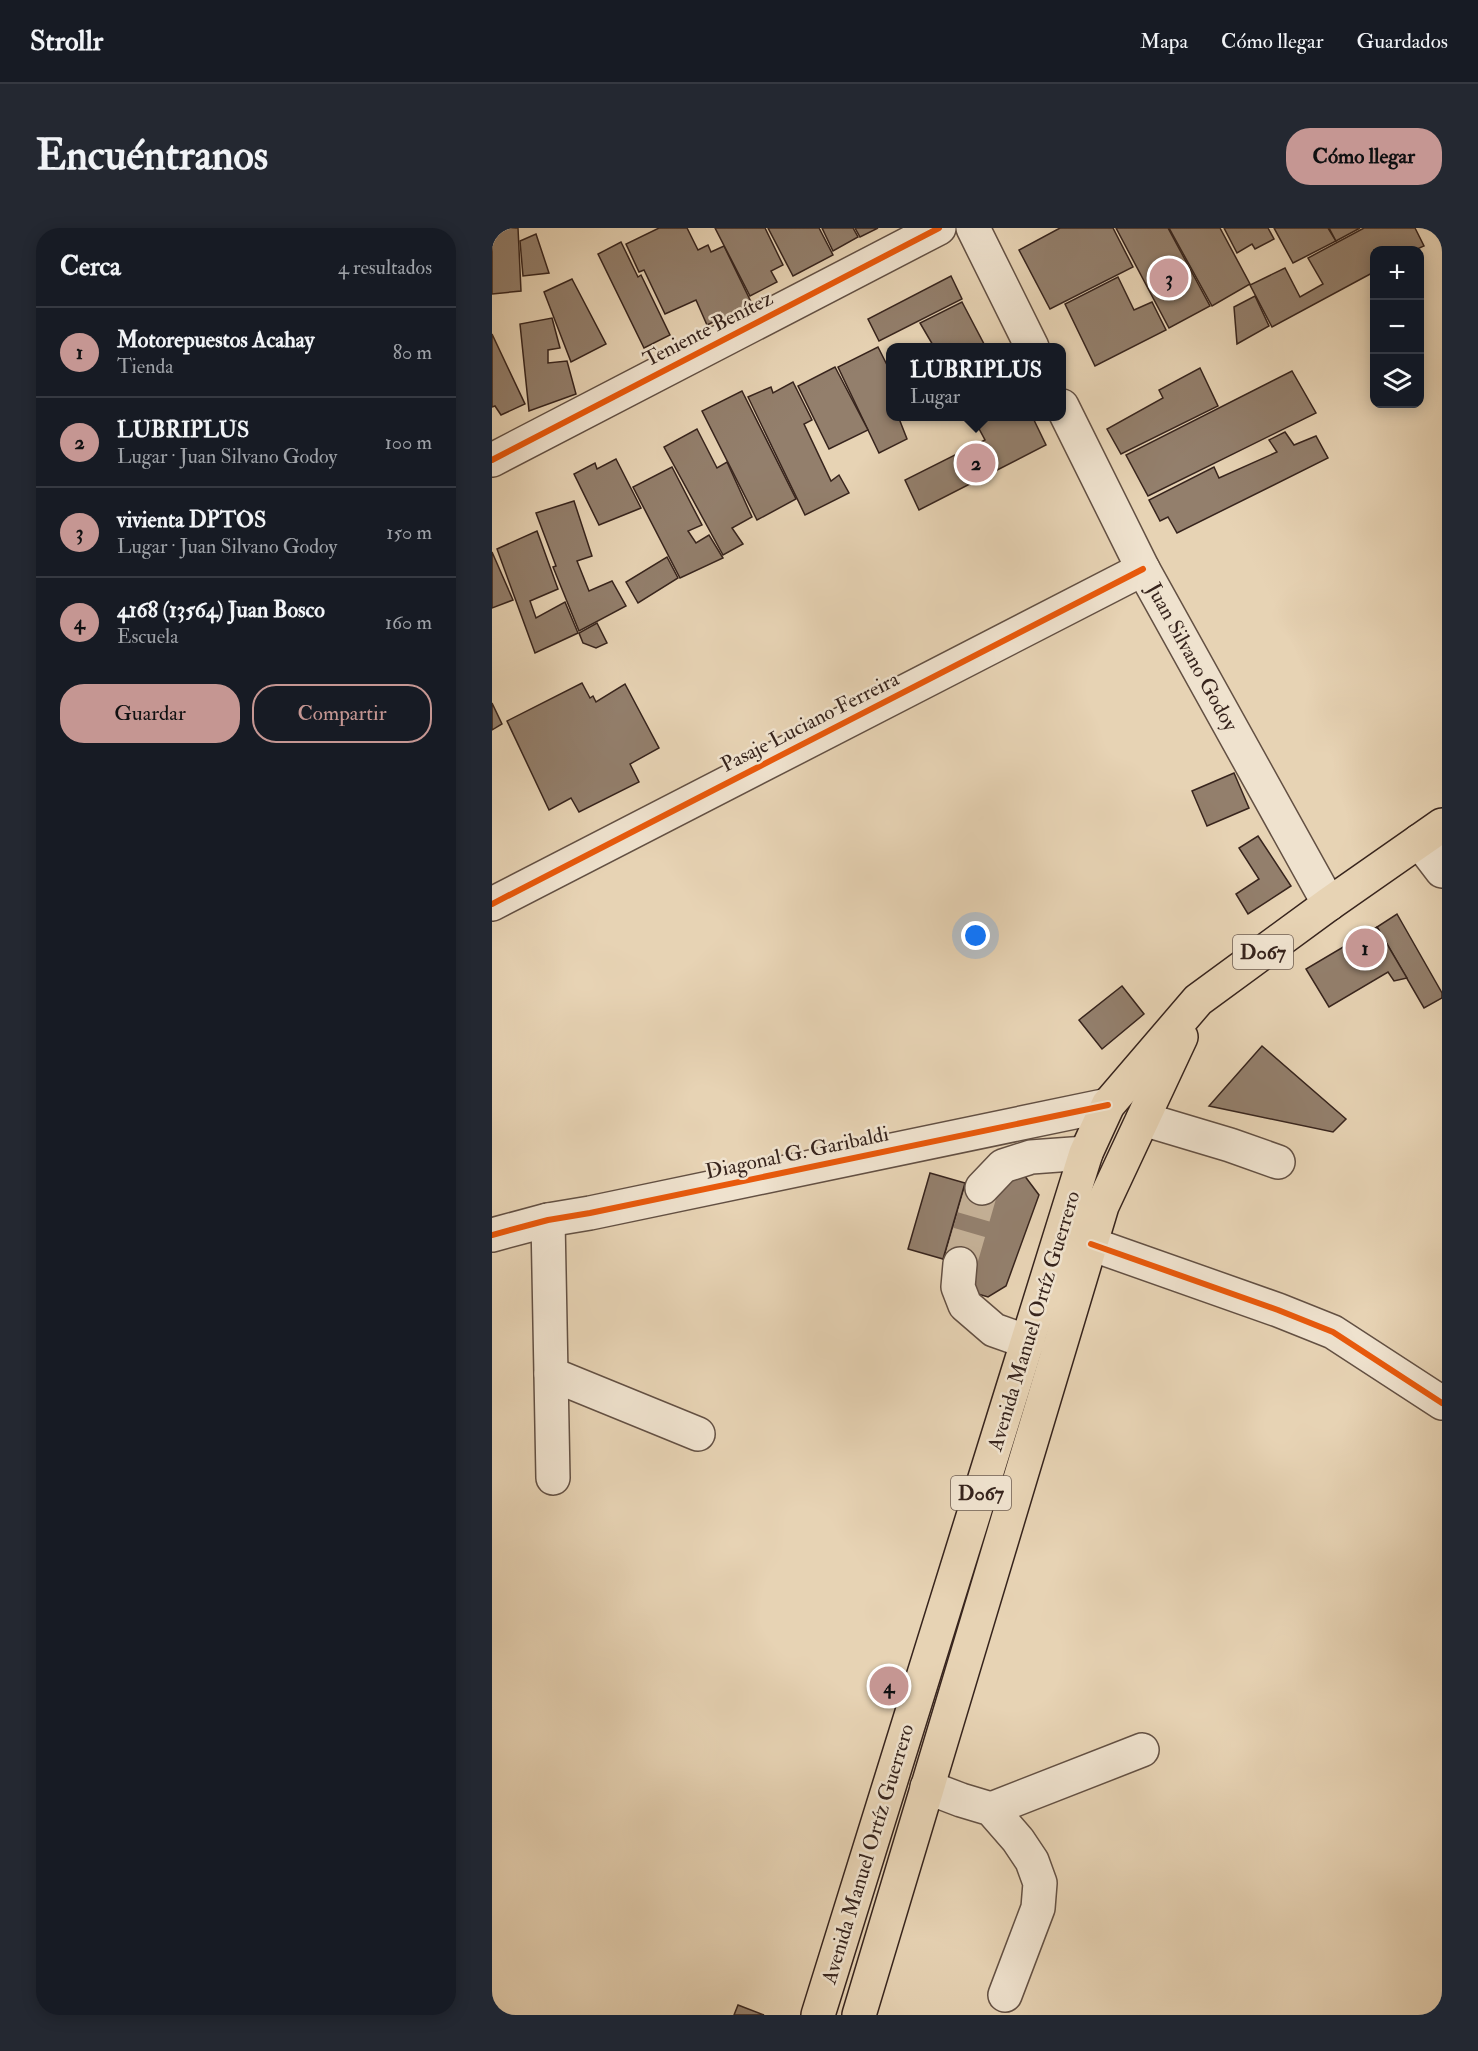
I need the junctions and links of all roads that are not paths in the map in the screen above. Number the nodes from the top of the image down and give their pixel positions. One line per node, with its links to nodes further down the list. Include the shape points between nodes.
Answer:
1 (939, 228): 5 (street, Teniente Benítez)
2 (973, 228): 3 (street)
3 (1030, 343)
4 (1066, 414): 6 (street, Juan Silvano Godoy)
5 (492, 460)
6 (1143, 569): 9 (street, Pasaje Luciano Ferreira); 10 (street, Juan Silvano Godoy)
7 (1430, 833): 8 (street); 10 (main road, Avenida Manuel Ortíz Guerrero / D067)
8 (1442, 871)
9 (492, 904)
10 (1329, 904): 11 (main road, Avenida Manuel Ortíz Guerrero / D067)
11 (1198, 1000): 12 (main road, Avenida Manuel Ortíz Guerrero / D067); 14 (main road, Avenida Manuel Ortíz Guerrero / D067)
12 (1108, 1105): 13 (street, Diagonal G. Garibaldi); 15 (main road, Avenida Manuel Ortíz Guerrero / D067)
13 (1038, 1119): 16 (street); 19 (street, Diagonal G. Garibaldi)
14 (1143, 1119): 17 (street); 21 (main road, Avenida Manuel Ortíz Guerrero / D067, via 1102,1206)
15 (1086, 1153): 16 (street); 23 (main road, Avenida Manuel Ortíz Guerrero / D067)
16 (1031, 1157): 18 (street, via 1003,1166)
17 (1278, 1162)
18 (982, 1188)
19 (548, 1220): 20 (street, Diagonal G. Garibaldi); 24 (street)
20 (492, 1235)
21 (1091, 1244): 25 (street, via 1333,1332); 29 (main road, Avenida Manuel Ortíz Guerrero / D067)
22 (960, 1264): 23 (street, via 958,1287 965,1305 994,1330)
23 (1028, 1342): 32 (main road, Avenida Manuel Ortíz Guerrero / D067)
24 (551, 1374): 26 (street); 27 (street)
25 (1442, 1403)
26 (698, 1434)
27 (553, 1478)
28 (1142, 1750): 30 (street)
29 (927, 1787): 30 (street); 33 (main road, Avenida Manuel Ortíz Guerrero / D067)
30 (991, 1809): 31 (street, via 1028,1854 1040,1883 1038,1908)
31 (1005, 1995)
32 (818, 2015)
33 (859, 2015)

